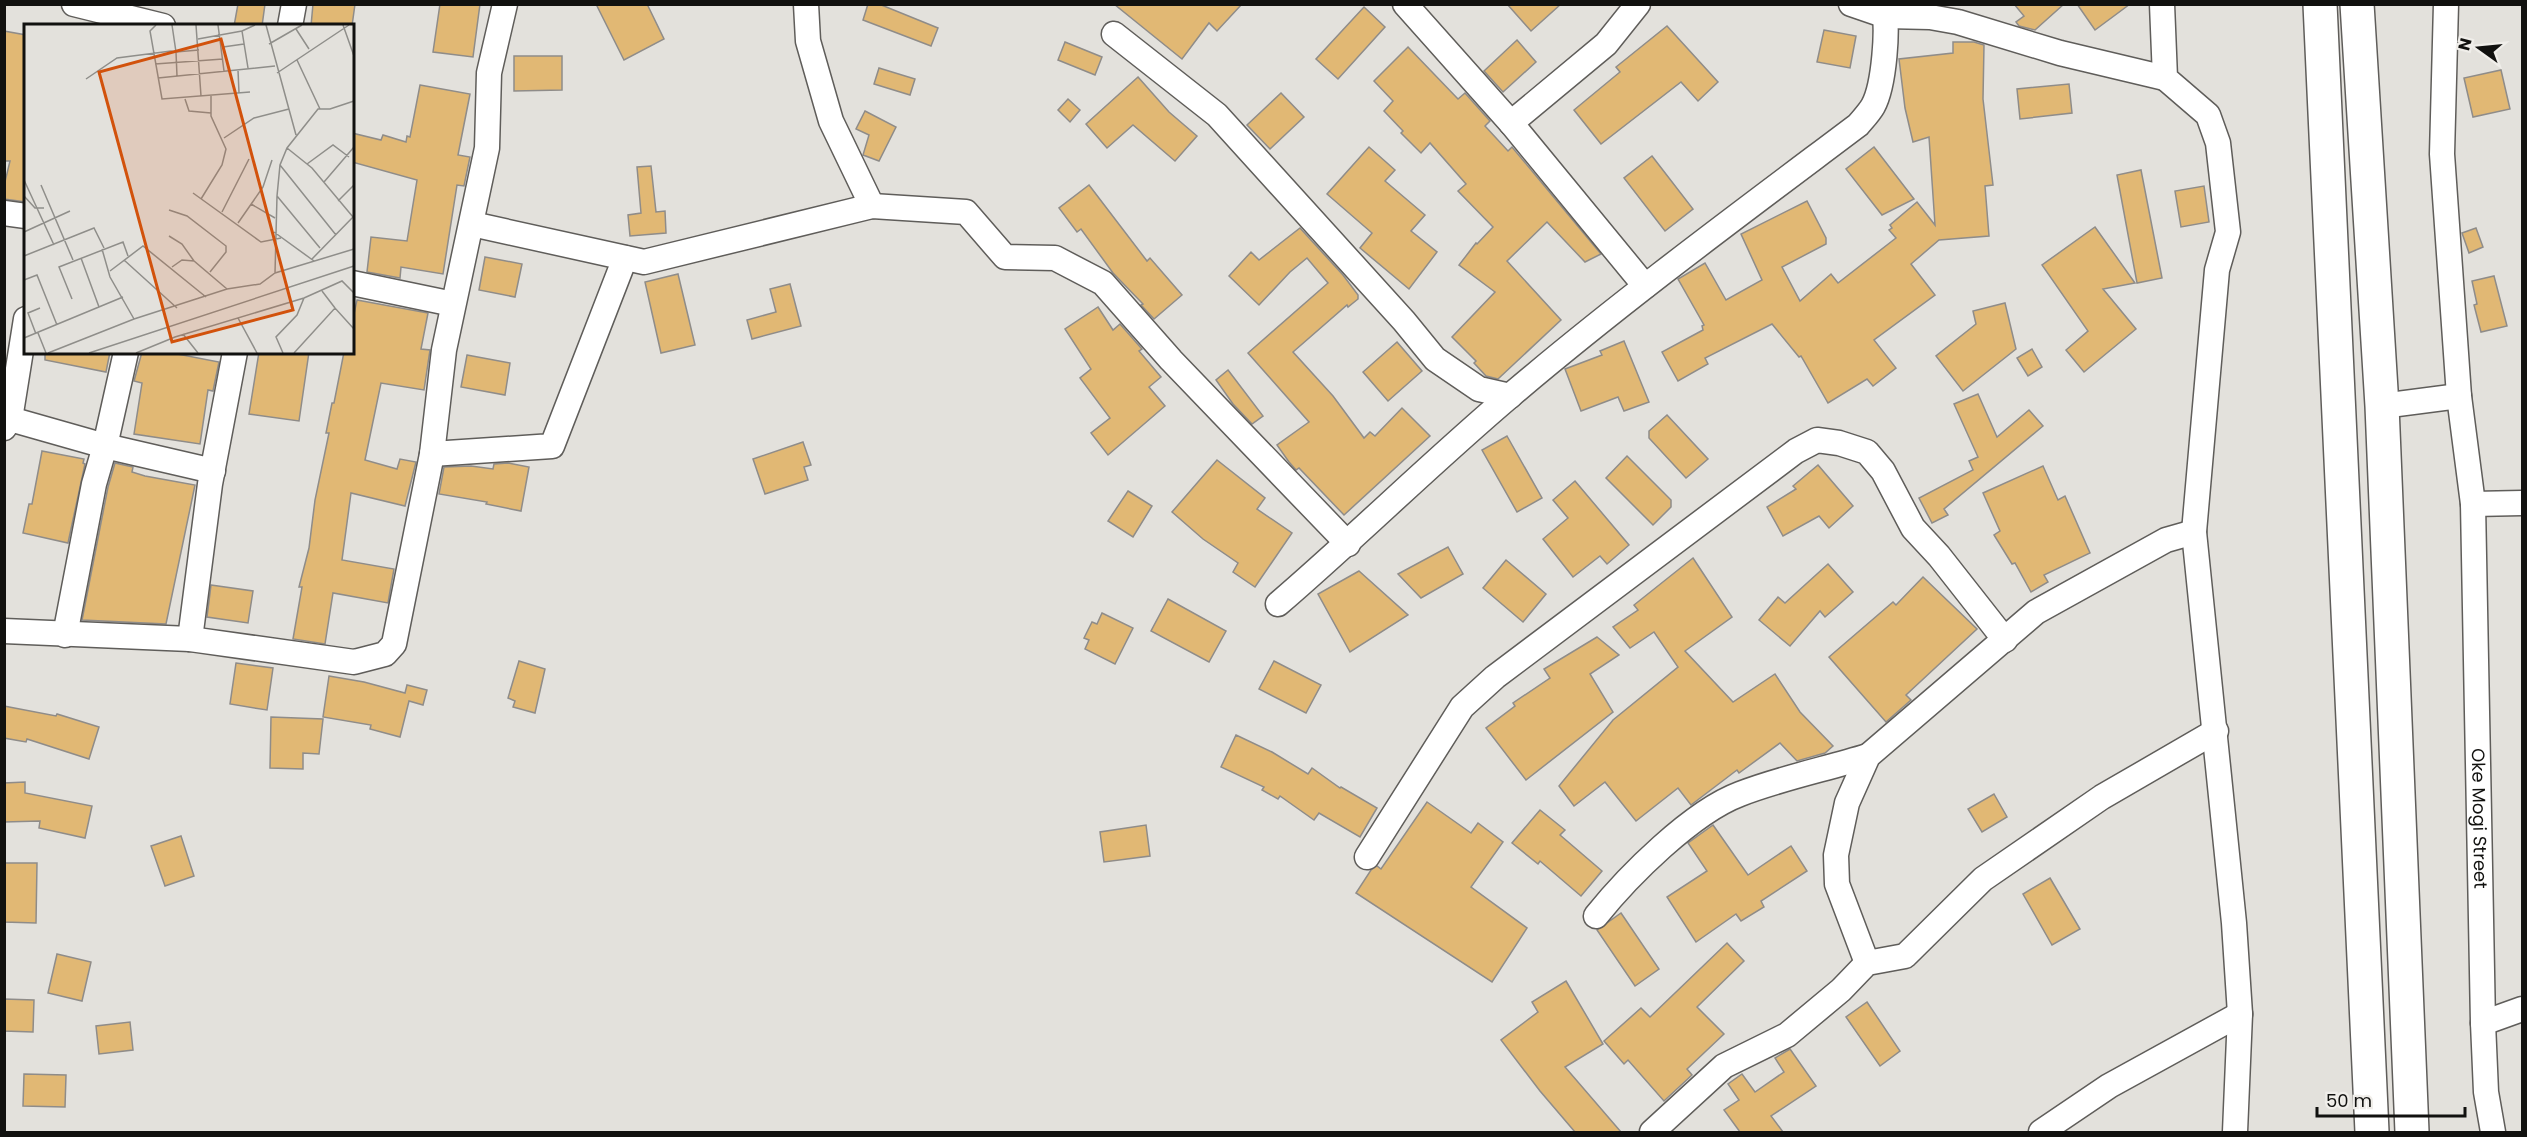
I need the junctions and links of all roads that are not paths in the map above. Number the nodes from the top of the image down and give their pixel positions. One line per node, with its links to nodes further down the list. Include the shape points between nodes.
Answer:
1 (74, 4): 13 (street)
2 (294, 4): 14 (street)
3 (505, 4): 21 (street, via 489,73 487,148)
4 (806, 4): 18 (street, via 808,41 831,121)
5 (1405, 4): 17 (street)
6 (1638, 4): 17 (street, via 1606,44)
7 (1851, 4): 12 (street)
8 (2162, 4): 16 (street)
9 (2320, 4): 56 (highway)
10 (2357, 4): 31 (highway)
11 (2446, 4): 30 (street, Oke Mogi Street, via 2442,154)
12 (1884, 10): 16 (street, via 1958,22 2060,53); 24 (street, via 1881,82 1873,105 1858,125)
13 (155, 24)
14 (290, 24)
15 (1114, 34): 29 (street, via 1216,114 1435,359 1479,389)
16 (2165, 78): 38 (street, via 2208,115 2218,143 2228,232 2217,270)
17 (1511, 123): 24 (street)
18 (872, 206): 22 (street, via 644,262); 39 (street, via 966,212 1005,257 1055,258 1103,283 1171,360)
19 (4, 213): 20 (street)
20 (24, 216)
21 (471, 224): 22 (street); 25 (street)
22 (625, 258): 34 (street, via 552,446)
23 (354, 283): 25 (street)
24 (1645, 286): 29 (street)
25 (453, 304): 34 (street)
26 (24, 329): 32 (street)
27 (126, 354): 33 (street)
28 (235, 354): 35 (street)
29 (1510, 396): 39 (street)
30 (2459, 396): 31 (street); 37 (street, Oke Mogi Street)
31 (2382, 406): 57 (highway)
32 (6, 422): 33 (street)
33 (105, 446): 35 (street); 42 (street)
34 (432, 454): 43 (street, via 394,644 385,654 354,662)
35 (213, 471): 43 (street)
36 (2523, 502): 37 (street)
37 (2473, 504): 52 (street, Oke Mogi Street)
38 (2194, 532): 44 (street, via 2166,540 2036,612); 45 (street)
39 (1348, 544): 40 (street)
40 (1278, 604)
41 (4, 631): 42 (street)
42 (64, 635): 43 (street)
43 (190, 639)
44 (2005, 640): 46 (street); 47 (street, via 1913,528 1883,471 1867,452 1817,440 1796,451 1462,707)
45 (2216, 731): 49 (street, via 2102,797 1983,879 1905,956); 51 (street)
46 (1868, 756): 48 (street, via 1738,794 1699,817 1621,885); 49 (street, via 1847,803 1836,855 1837,884)
47 (1367, 857)
48 (1596, 916)
49 (1867, 963): 53 (street, via 1787,1035 1724,1066)
50 (2523, 1009): 52 (street)
51 (2240, 1014): 54 (street, via 2109,1086); 55 (street)
52 (2483, 1023): 58 (street, Oke Mogi Street, via 2486,1092)
53 (1652, 1132)
54 (2041, 1132)
55 (2235, 1132)
56 (2372, 1132)
57 (2412, 1132)
58 (2493, 1132)

